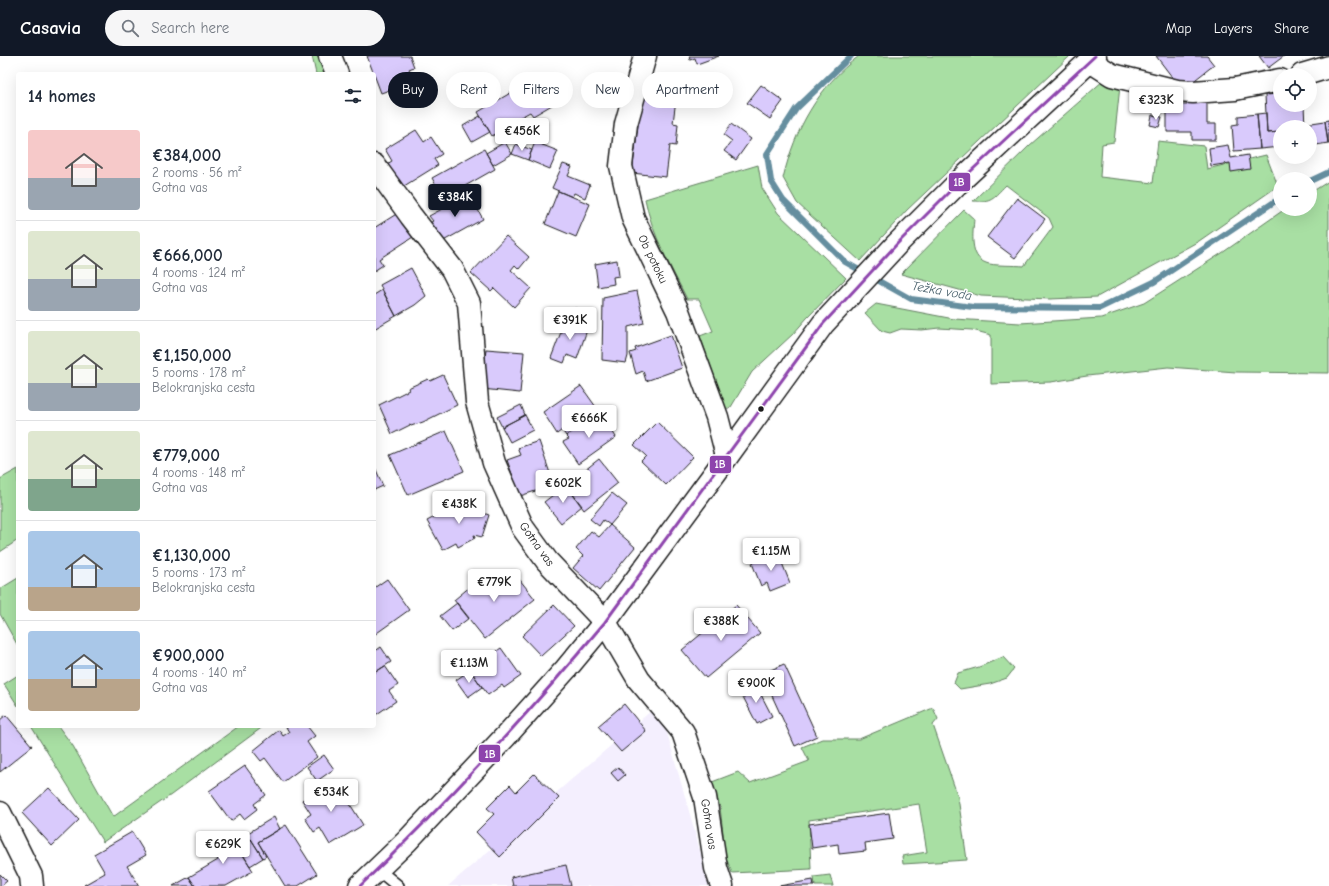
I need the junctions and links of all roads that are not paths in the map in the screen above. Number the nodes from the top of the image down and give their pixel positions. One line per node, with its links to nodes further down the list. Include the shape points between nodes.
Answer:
1 (330, 56): 6 (street)
2 (644, 56): 9 (street, Ob potoku, via 626,124 621,166 633,218 678,311 717,417)
3 (1092, 59): 7 (street, via 1112,75 1177,91 1235,89); 9 (street, via 957,184 823,324)
4 (1329, 67): 5 (street)
5 (1317, 71)
6 (336, 72)
7 (1273, 81)
8 (376, 167): 10 (street, Gotna vas, via 452,269 469,303 477,402 494,463 523,528 547,561)
9 (727, 456): 10 (street)
10 (605, 622): 12 (street, via 566,669 407,841); 16 (street, Gotna vas, via 639,680 683,732 706,797 716,868)
11 (0, 813): 13 (street, via 31,876)
12 (377, 869): 14 (street); 15 (lane)
13 (32, 886)
14 (360, 886)
15 (398, 886)
16 (722, 886)

